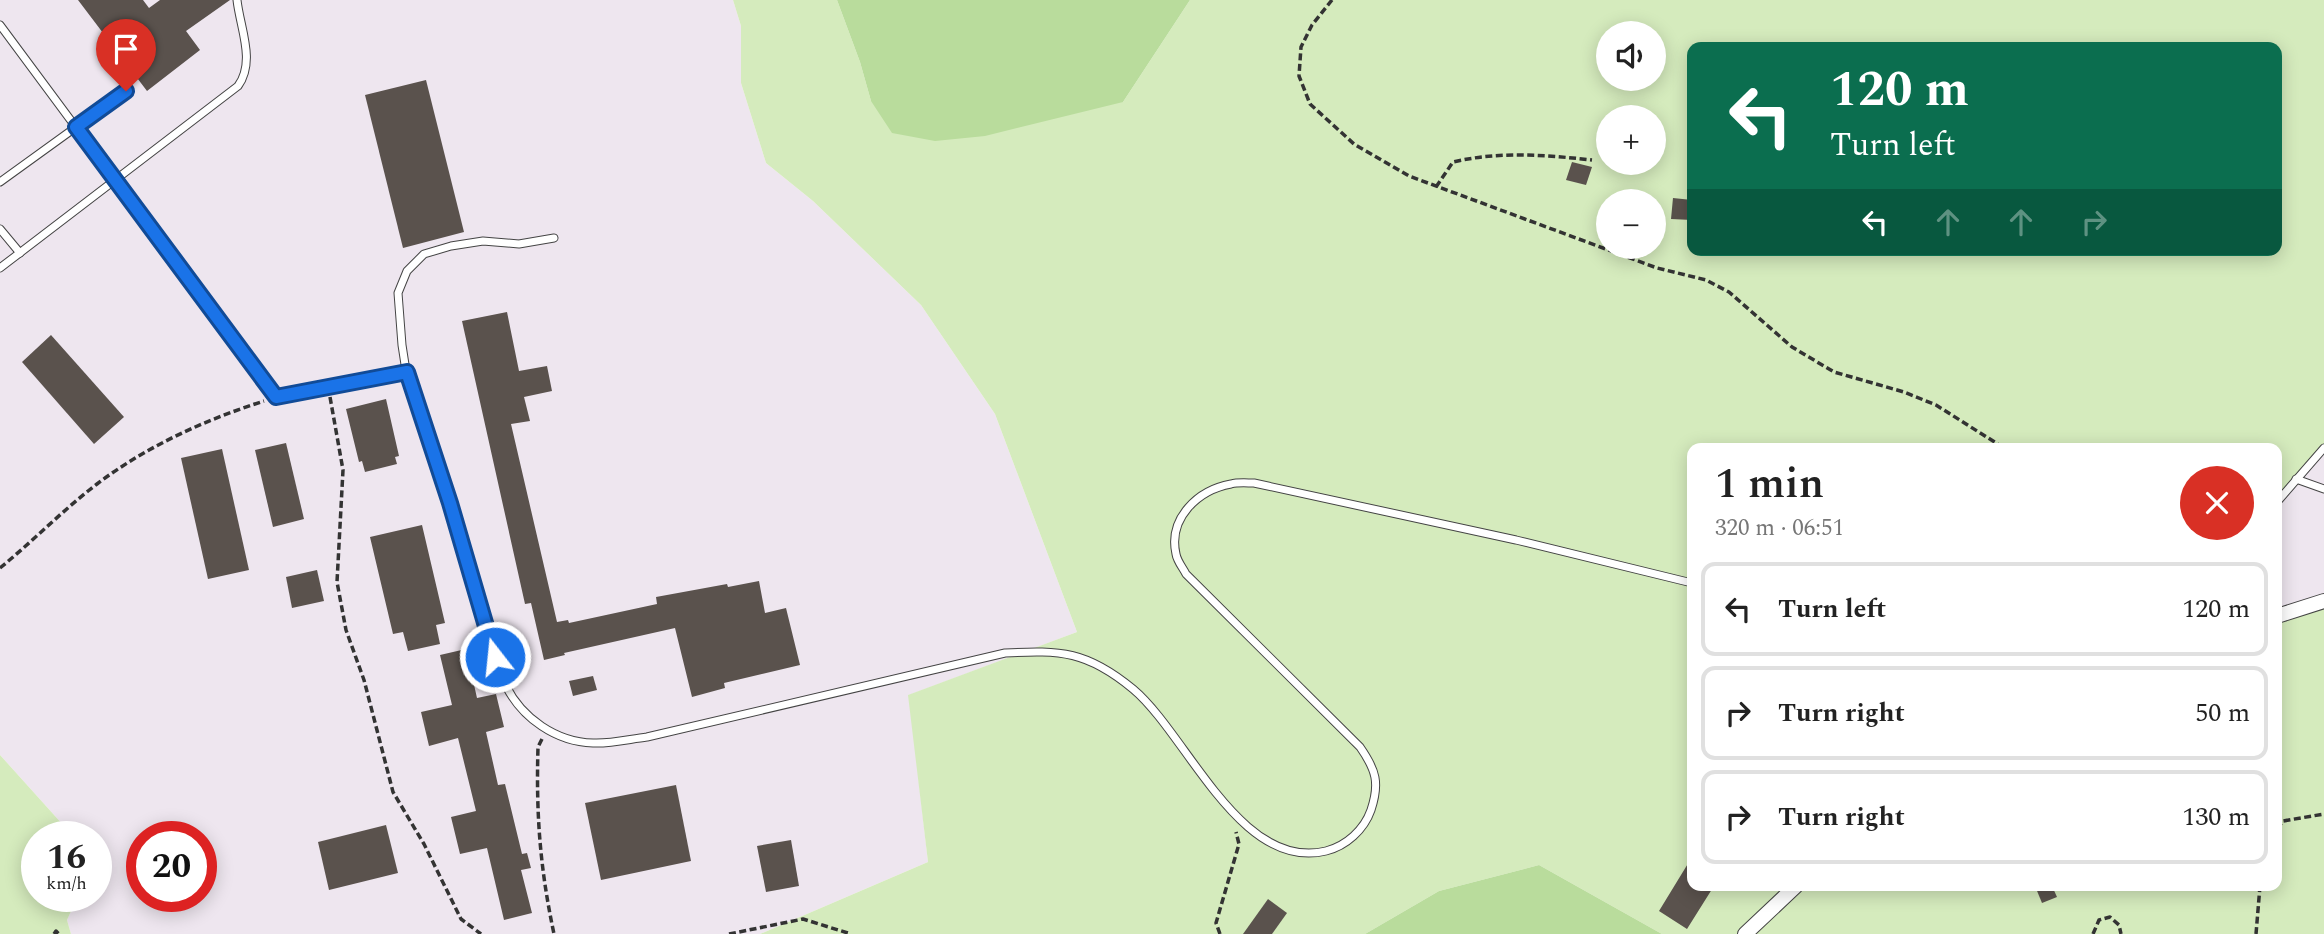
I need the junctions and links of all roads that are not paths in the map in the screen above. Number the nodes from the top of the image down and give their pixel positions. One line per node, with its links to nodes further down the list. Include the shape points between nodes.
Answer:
1 (237, 0): 5 (lane, via 246,75)
2 (0, 25): 4 (lane)
3 (126, 91): 4 (lane)
4 (76, 127): 5 (lane); 6 (lane)
5 (116, 181): 9 (lane); 11 (lane, via 276,397)
6 (0, 183)
7 (0, 229): 9 (lane)
8 (554, 238): 11 (lane, via 519,244 483,241 424,254 407,271 398,293)
9 (20, 253): 10 (lane)
10 (0, 268)
11 (407, 372): 16 (lane, via 512,698 546,729 593,743 647,737 1005,653 1064,652 1083,658 1134,690 1230,811 1259,836 1287,851 1316,854 1337,849 1370,814 1378,787 1372,764 1186,574 1176,556 1175,536 1189,504 1208,491 1254,484)
12 (2324, 449): 13 (lane)
13 (2297, 479): 14 (lane); 15 (lane)
14 (2324, 489)
15 (2282, 496)
16 (1687, 582)
17 (2324, 601): 18 (street)
18 (2282, 613)
19 (1792, 891): 20 (street)
20 (1745, 934)

